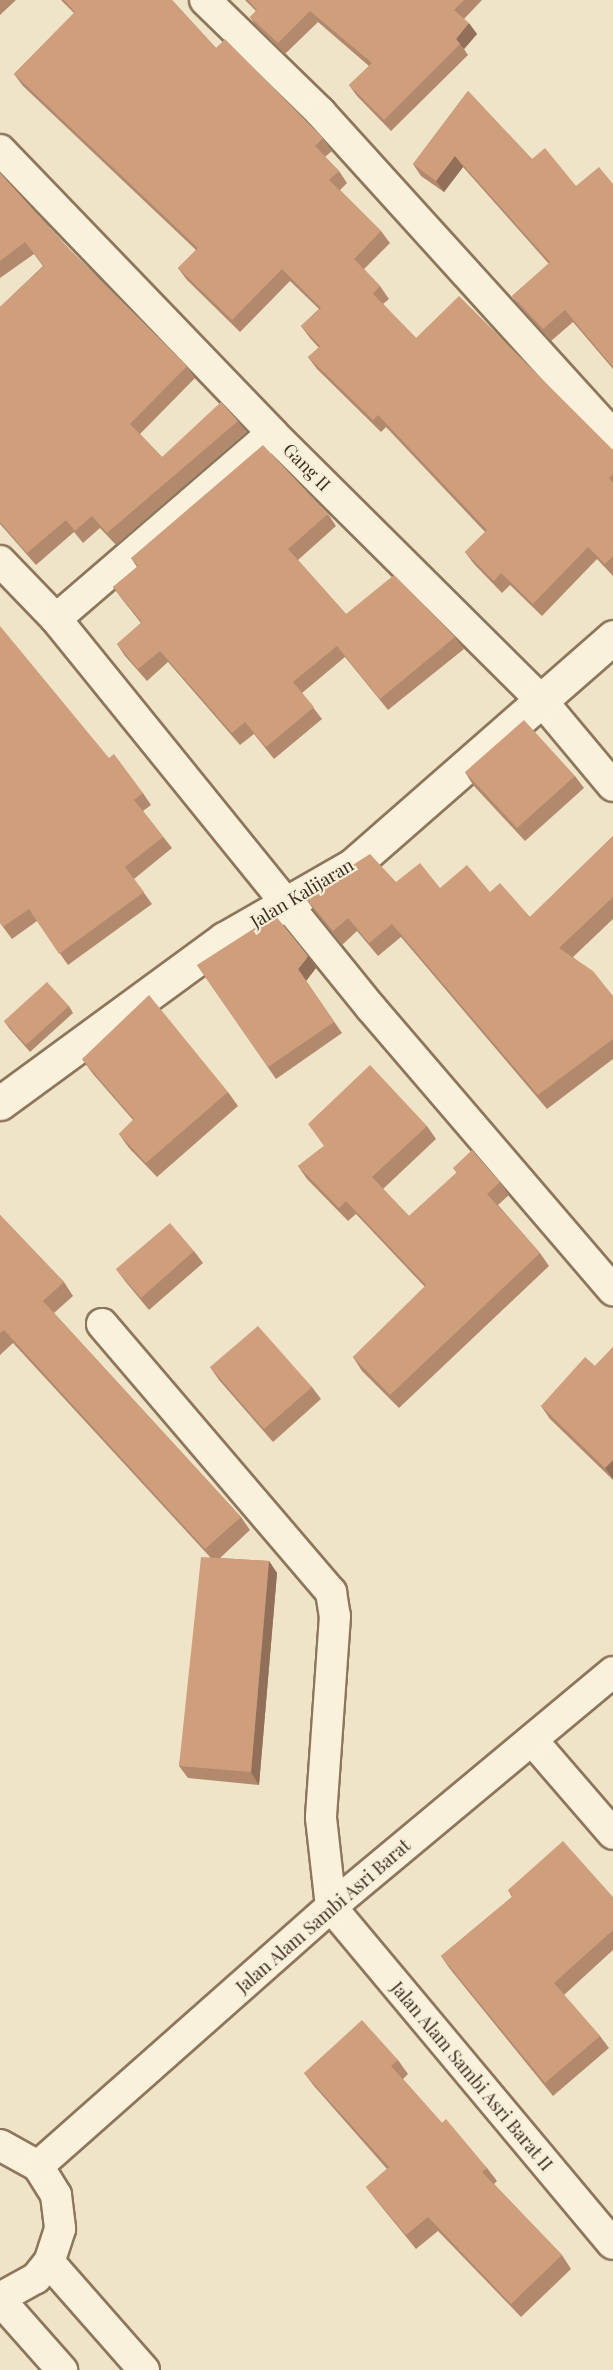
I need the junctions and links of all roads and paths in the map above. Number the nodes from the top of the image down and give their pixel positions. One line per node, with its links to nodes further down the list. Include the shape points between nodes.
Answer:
1 (205, 0): 4 (street, via 320,112)
2 (0, 150): 3 (street, Gang II)
3 (272, 433): 6 (street); 8 (street, Gang II)
4 (613, 435)
5 (0, 561): 6 (street)
6 (56, 619): 10 (street)
7 (613, 637): 8 (street, Jalan Kalijaran)
8 (541, 700): 9 (street, Gang II); 10 (street, Jalan Kalijaran, via 353,865)
9 (613, 786)
10 (285, 905): 11 (street, Jalan Kalijaran, via 177,970); 12 (street)
11 (5, 1090)
12 (613, 1290)
13 (102, 1324): 17 (street, via 331,1592 335,1616 321,1818)
14 (613, 1672): 15 (street, Jalan Alam Sambi Asri Barat)
15 (532, 1740): 16 (street); 17 (street, Jalan Alam Sambi Asri Barat)
16 (613, 1834)
17 (330, 1907): 19 (street, Jalan Alam Sambi Asri Barat); 20 (street, Jalan Alam Sambi Asri Barat II)
18 (0, 2145): 19 (street)
19 (38, 2166): 21 (street, via 56,2195 60,2229)
20 (613, 2244)
21 (49, 2262): 22 (street, via 27,2285); 24 (street)
22 (0, 2299): 23 (street)
23 (62, 2370)
24 (144, 2370)

